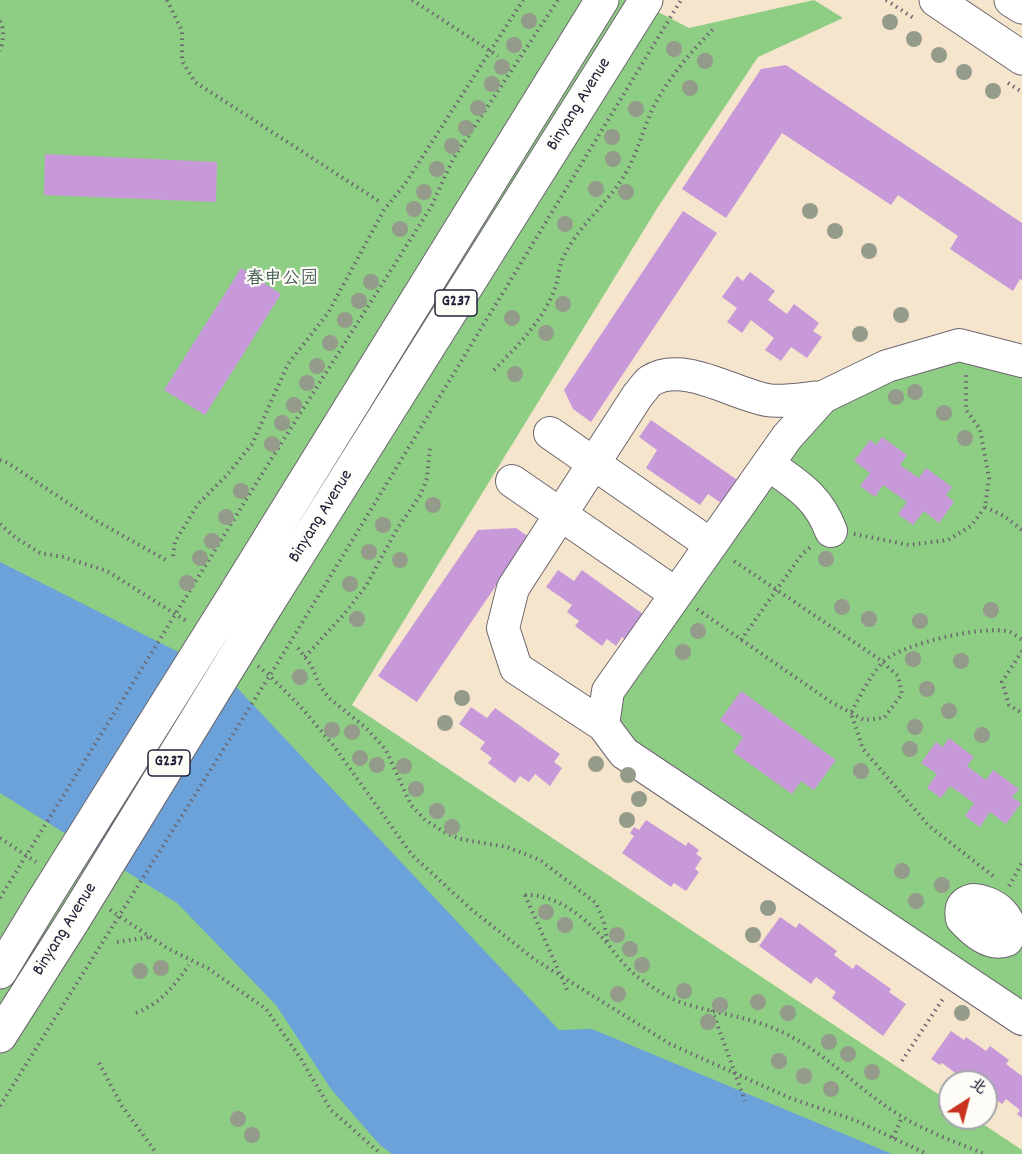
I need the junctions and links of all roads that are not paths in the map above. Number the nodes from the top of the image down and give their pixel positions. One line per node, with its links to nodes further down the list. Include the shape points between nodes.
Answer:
1 (602, 0): 18 (main road, Binyang Avenue / G237, bridge)
2 (646, 0): 20 (main road, Binyang Avenue / G237, bridge)
3 (936, 0): 6 (main road)
4 (1011, 0): 5 (main road)
5 (1022, 8)
6 (1022, 58)
7 (1022, 361): 8 (lane, via 959,345 887,366)
8 (823, 397): 10 (lane, via 769,401 675,373 650,381); 11 (lane)
9 (550, 434): 10 (lane)
10 (594, 462): 13 (lane); 15 (lane)
11 (768, 464): 14 (lane, via 809,495 825,514); 15 (lane)
12 (512, 481): 13 (lane)
13 (560, 515): 16 (lane); 17 (lane, via 513,588 504,628 516,668)
14 (831, 531)
15 (711, 545): 16 (lane)
16 (676, 594): 17 (lane, via 608,691)
17 (603, 725): 19 (lane, via 624,753)
18 (0, 972)
19 (1022, 1019)
20 (0, 1036)

